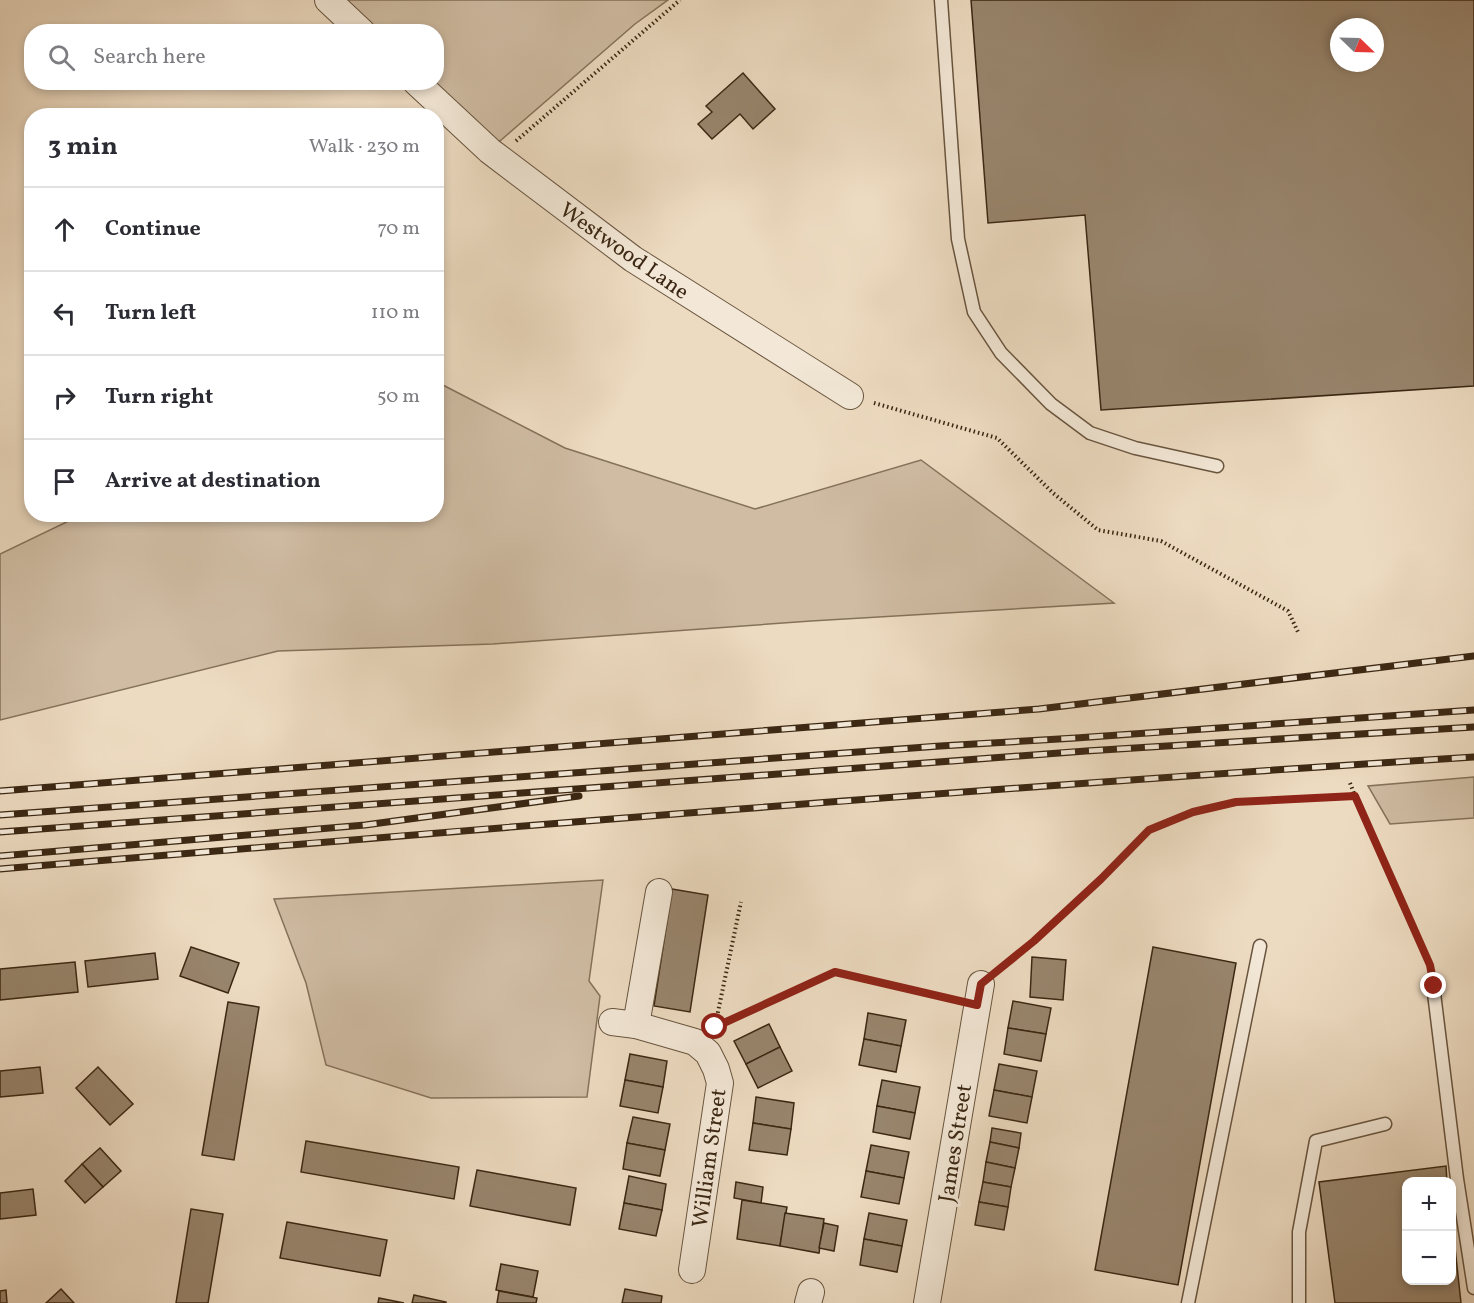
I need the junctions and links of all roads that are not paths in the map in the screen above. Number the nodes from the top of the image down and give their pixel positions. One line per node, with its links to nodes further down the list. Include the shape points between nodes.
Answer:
1 (328, 0): 3 (street)
2 (941, 0): 6 (lane, via 958,239 974,312 1001,352 1043,396 1090,433 1135,448)
3 (354, 24)
4 (425, 90): 5 (street, Westwood Lane, via 497,157 633,259)
5 (850, 396)
6 (1217, 466)
7 (659, 892): 12 (street, William Street, via 624,1024 695,1042 708,1053 720,1083)
8 (1260, 946): 15 (lane)
9 (1434, 986): 13 (lane)
10 (979, 994): 14 (street, James Street)
11 (1384, 1124): 16 (lane, via 1316,1141 1299,1232)
12 (692, 1270)
13 (1474, 1288)
14 (927, 1303)
15 (1188, 1303)
16 (1299, 1303)

